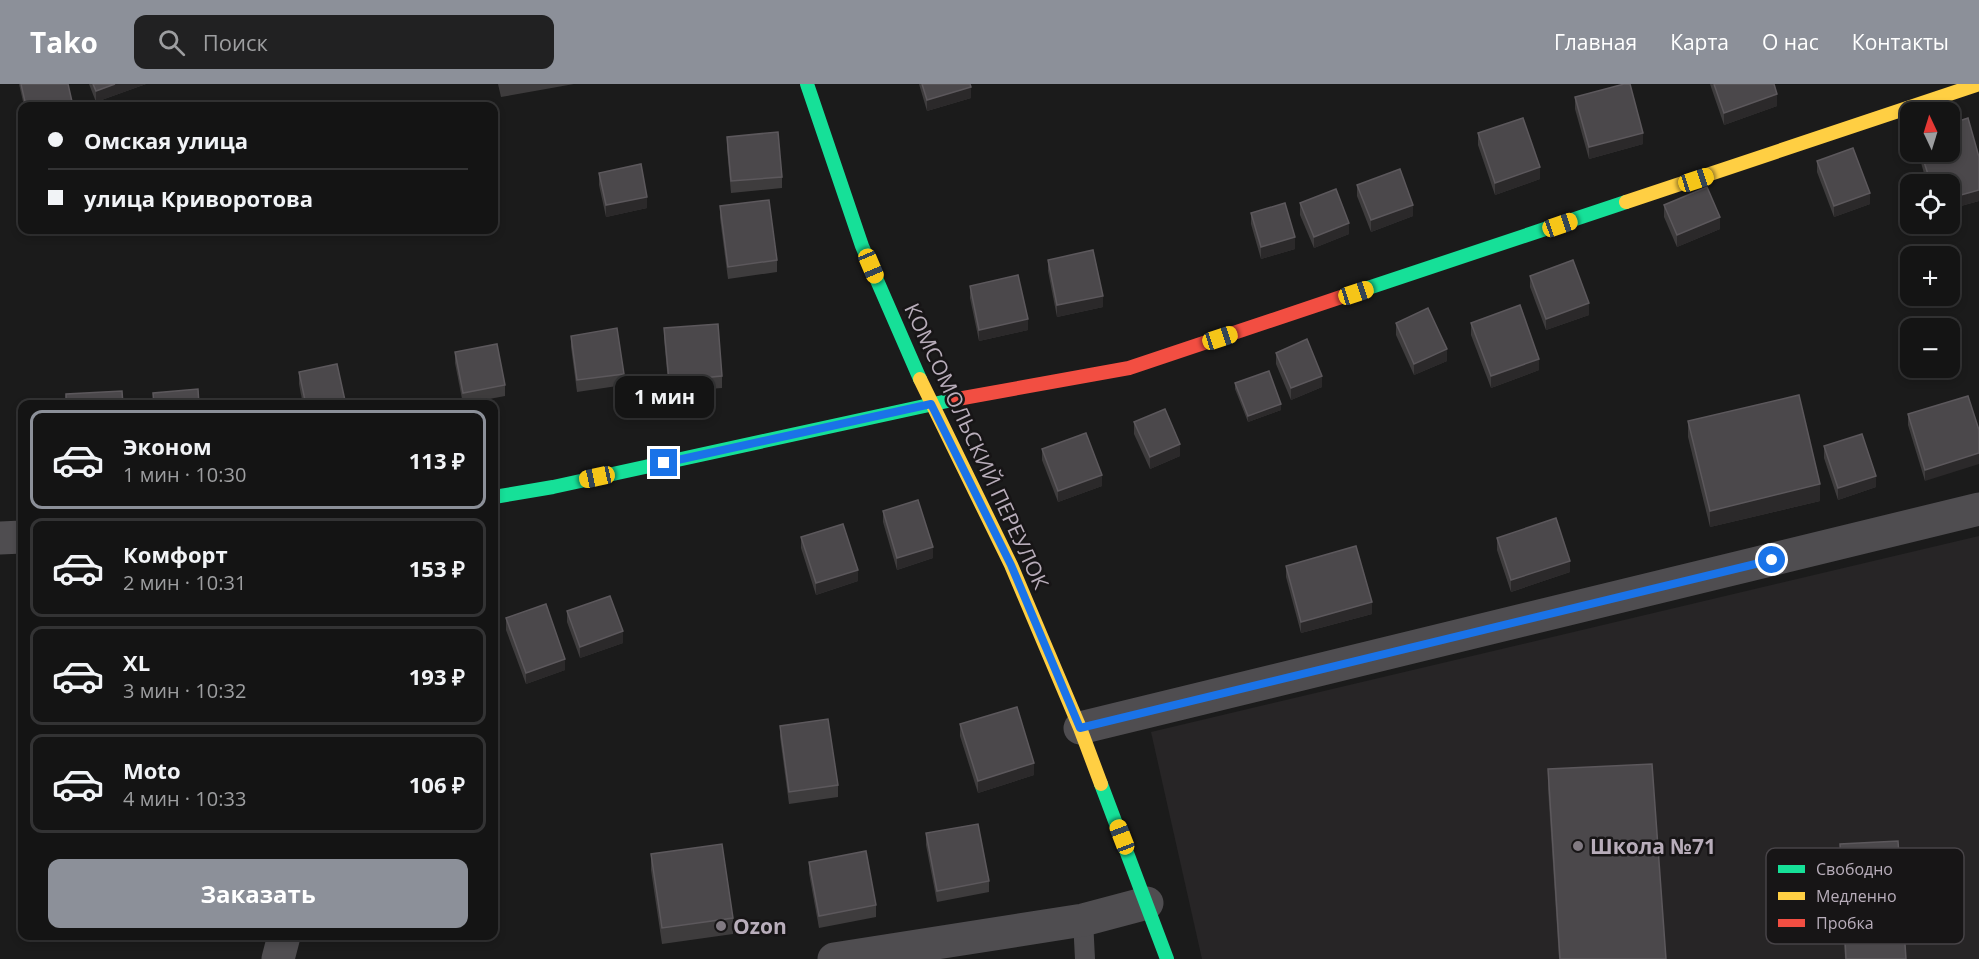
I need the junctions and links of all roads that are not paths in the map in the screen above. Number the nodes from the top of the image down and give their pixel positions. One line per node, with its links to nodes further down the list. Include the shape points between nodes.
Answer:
1 (807, 84): 3 (street, КОМСОМОЛЬСКИЙ ПЕРЕУЛОК, via 862,246)
2 (1979, 84): 3 (street, via 1129,368)
3 (931, 404): 4 (street); 8 (street, КОМСОМОЛЬСКИЙ ПЕРЕУЛОК, via 1011,565)
4 (498, 496)
5 (1979, 509): 8 (street)
6 (18, 537): 7 (street)
7 (0, 538)
8 (1080, 728): 9 (street, КОМСОМОЛЬСКИЙ ПЕРЕУЛОК)
9 (1147, 903): 10 (street); 15 (street, КОМСОМОЛЬСКИЙ ПЕРЕУЛОК)
10 (1083, 920): 13 (street); 14 (lane)
11 (283, 940): 12 (street)
12 (278, 959)
13 (834, 959)
14 (1085, 959)
15 (1167, 959)

